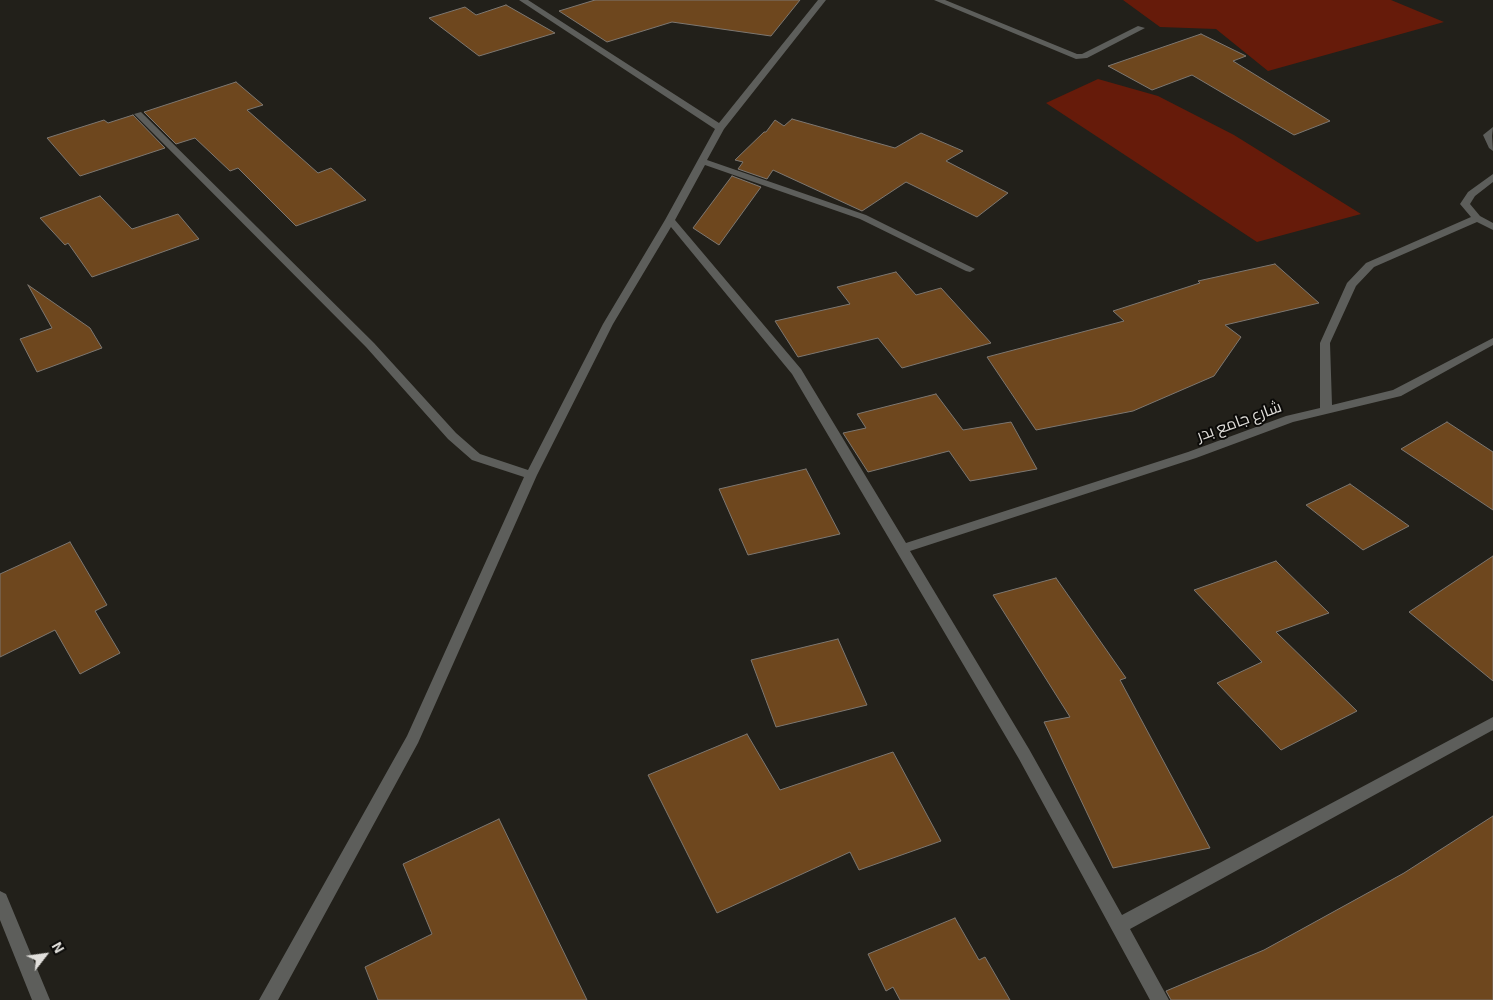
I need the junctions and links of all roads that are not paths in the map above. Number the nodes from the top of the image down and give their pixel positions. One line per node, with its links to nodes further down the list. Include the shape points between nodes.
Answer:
1 (523, 0): 6 (street)
2 (822, 0): 6 (street)
3 (938, 0): 4 (street, via 1076,57)
4 (1141, 28)
5 (138, 114): 17 (street, via 370,345 452,436 476,457)
6 (720, 128): 9 (street)
7 (1493, 130): 8 (street, via 1487,135)
8 (1493, 148)
9 (702, 161): 12 (street); 14 (street, via 863,217)
10 (1493, 177): 11 (street, via 1470,194 1465,204)
11 (1477, 218): 13 (street); 16 (street, via 1370,265 1351,285 1325,343)
12 (670, 220): 17 (street, via 608,324); 18 (street, via 797,372)
13 (1493, 227)
14 (970, 270)
15 (1493, 341): 16 (street, شارع جامع بدر, via 1397,393)
16 (1326, 410): 18 (street, شارع جامع بدر, via 1290,419)
17 (531, 475): 23 (street, via 413,739)
18 (903, 550): 21 (street, via 1024,754)
19 (1493, 723): 21 (street)
20 (0, 899): 22 (street)
21 (1119, 926): 24 (street)
22 (41, 1000)
23 (268, 1000)
24 (1160, 1000)

